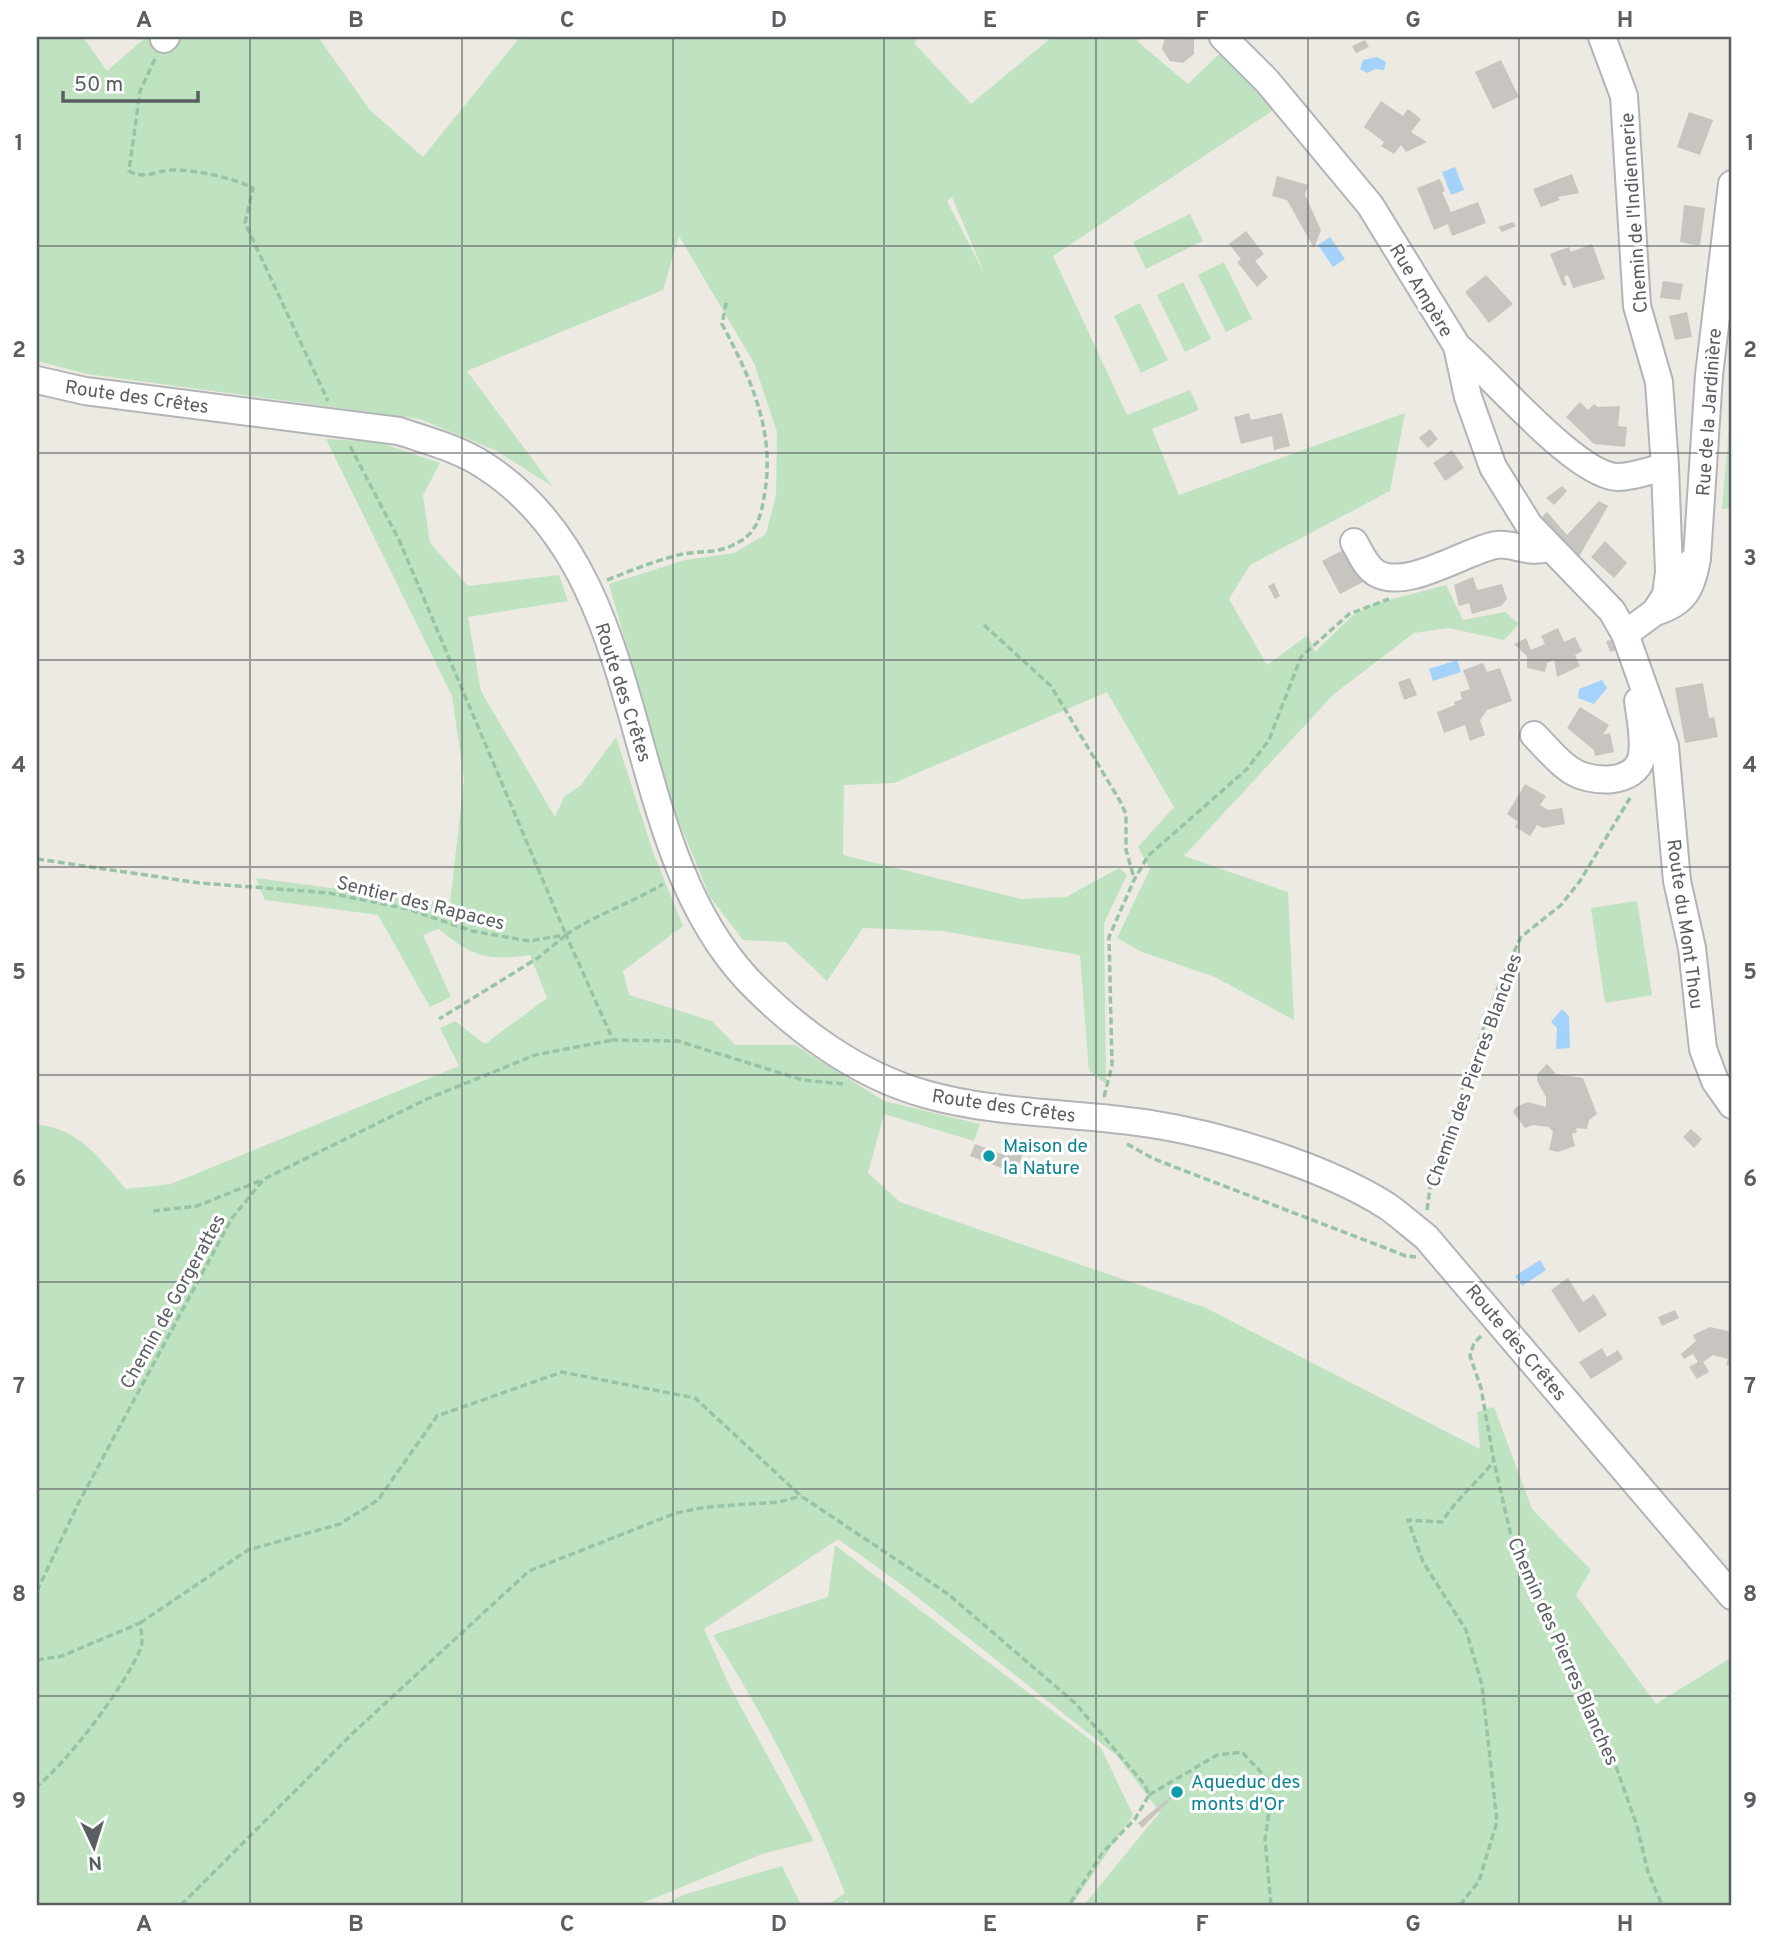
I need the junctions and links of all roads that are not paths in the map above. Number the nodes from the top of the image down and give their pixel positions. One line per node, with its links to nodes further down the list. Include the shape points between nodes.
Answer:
1 (1223, 37): 4 (street, Rue Ampère, via 1267,81 1370,205)
2 (1602, 37): 6 (street, Chemin de l'Indiennerie, via 1623,96 1637,306 1659,382)
3 (1732, 184): 9 (street, Rue de la Jardinière, via 1709,375)
4 (1457, 346): 6 (street, via 1564,449 1594,471 1617,477); 8 (street, Rue Ampère, via 1468,397 1493,467)
5 (37, 380): 16 (street, Route des Crêtes, via 85,391 399,431 485,465 554,530 589,586 683,872 701,911 746,978 808,1036 893,1083 925,1094 1207,1136 1337,1180 1387,1206 1434,1245)
6 (1665, 467): 10 (street)
7 (1354, 542): 8 (street, via 1367,565 1383,576 1419,573 1497,545 1528,552)
8 (1549, 548): 12 (street, Rue Ampère, via 1612,611)
9 (1697, 558): 10 (street, via 1685,568); 11 (street, Rue de la Jardinière, via 1685,596 1674,606)
10 (1668, 572): 11 (street, via 1666,596)
11 (1655, 612): 12 (street)
12 (1625, 634): 13 (street, Route du Mont Thou)
13 (1636, 671): 14 (street, via 1642,755 1628,776 1591,778 1570,771); 15 (street, Route du Mont Thou, via 1665,746 1677,881 1692,948 1703,1049 1714,1081)
14 (1534, 735)
15 (1732, 1105)
16 (1732, 1595)

